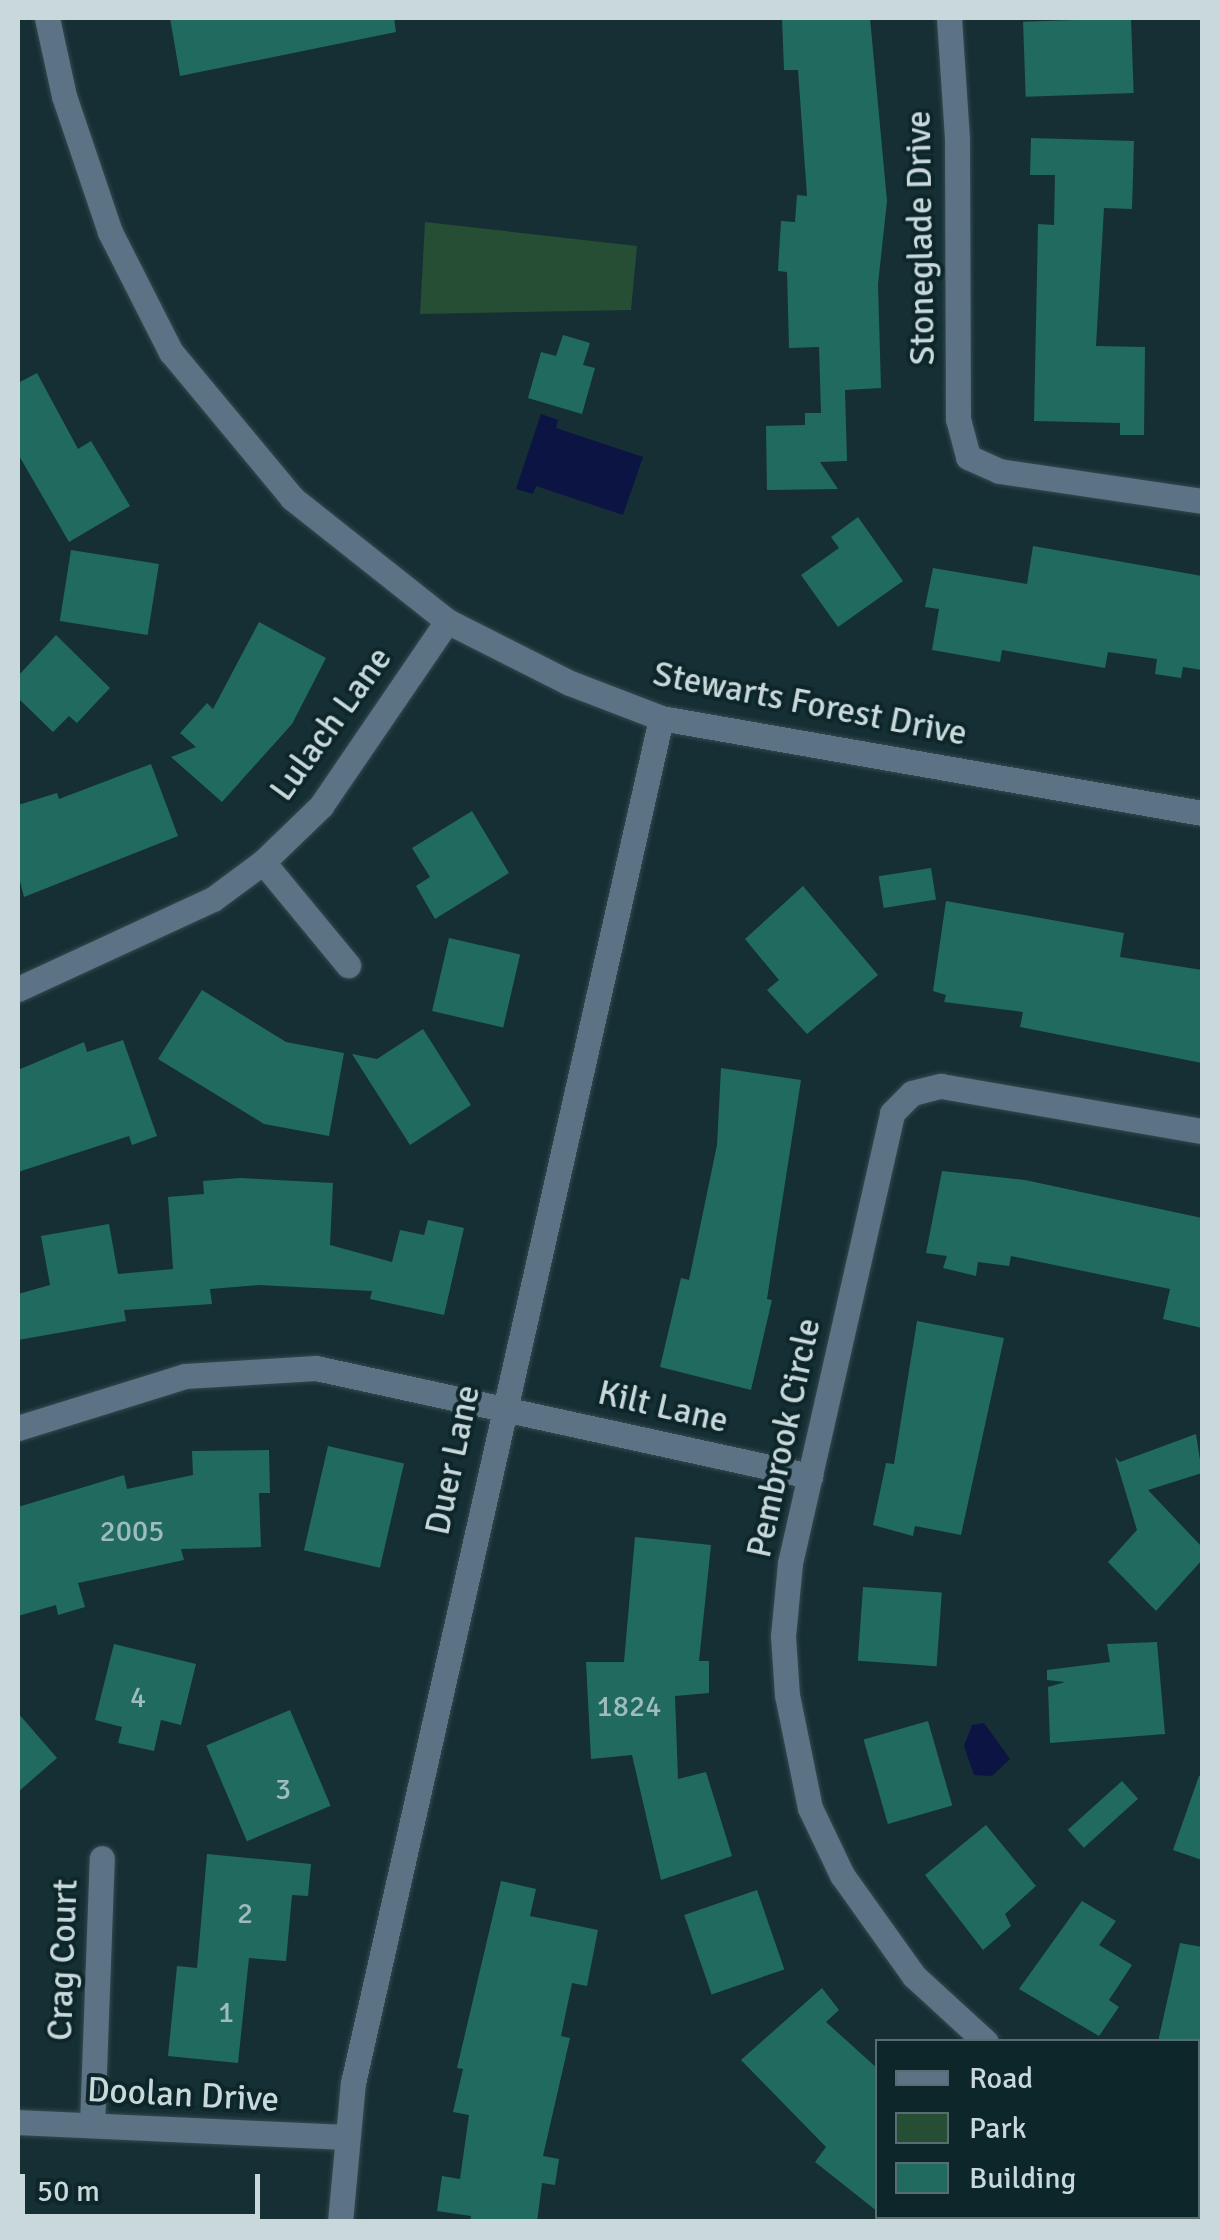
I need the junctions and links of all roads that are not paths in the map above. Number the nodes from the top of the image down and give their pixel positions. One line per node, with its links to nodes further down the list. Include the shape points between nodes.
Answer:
1 (47, 18): 4 (street, Stewarts Forest Drive, via 64,96 110,232 171,352 292,498)
2 (949, 18): 3 (street, Stoneglade Drive, via 957,139 958,419 968,457 999,472)
3 (1202, 501)
4 (446, 621): 5 (street, Stewarts Forest Drive, via 570,683); 7 (street, Lulach Lane, via 321,806)
5 (661, 718): 6 (street, Stewarts Forest Drive); 11 (street, Duer Lane)
6 (1202, 813)
7 (263, 862): 8 (street); 9 (street, Lulach Lane, via 213,898)
8 (348, 965)
9 (18, 989)
10 (1202, 1131): 13 (street, Pembrook Circle, via 968,1088 941,1086 906,1098 892,1113)
11 (501, 1406): 12 (street, Kilt Lane, via 316,1368 256,1367 186,1376); 13 (street, Kilt Lane); 18 (street, Duer Lane)
12 (18, 1428)
13 (810, 1476): 15 (street, Pembrook Circle, via 782,1636 794,1752 810,1808 877,1928 914,1976)
14 (102, 1858): 17 (street, Crag Court)
15 (983, 2039)
16 (18, 2122): 17 (street, Doolan Drive)
17 (92, 2126): 18 (street, Doolan Drive)
18 (345, 2137): 19 (street, Duer Lane)
19 (340, 2222)

